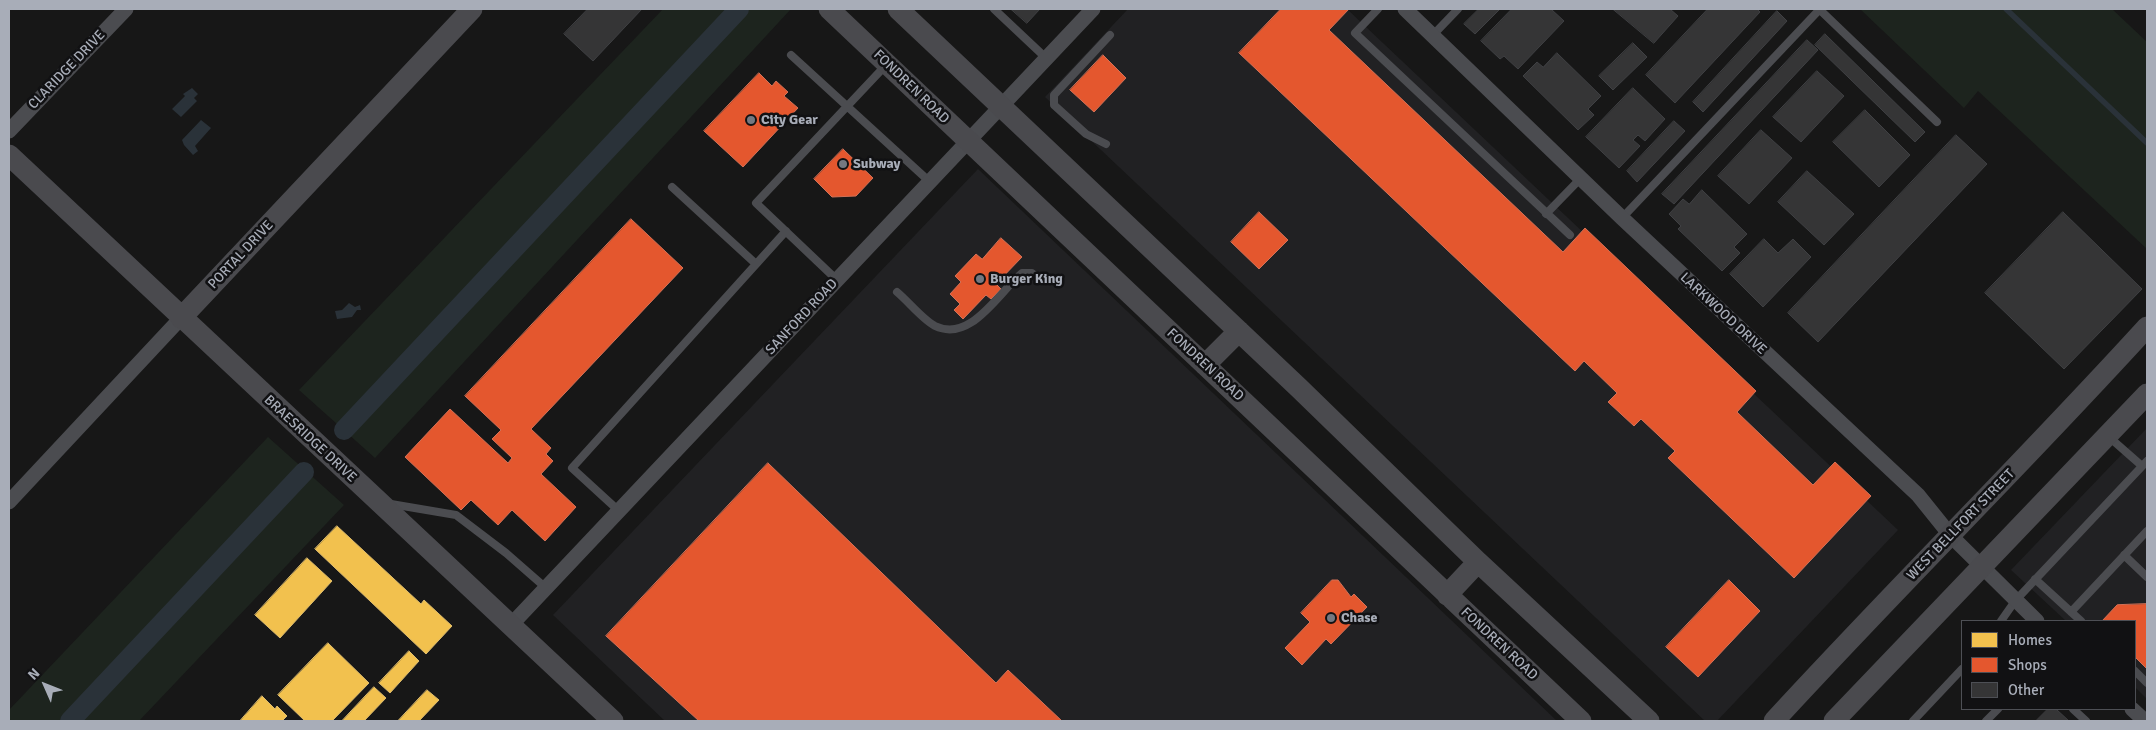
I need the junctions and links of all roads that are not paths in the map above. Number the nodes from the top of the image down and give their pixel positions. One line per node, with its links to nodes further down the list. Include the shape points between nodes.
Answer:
1 (126, 9): 19 (street, CLARIDGE DRIVE)
2 (472, 9): 34 (main road, PORTAL DRIVE)
3 (830, 9): 15 (main road, FONDREN ROAD)
4 (898, 9): 17 (main road)
5 (994, 9): 14 (lane)
6 (1093, 9): 14 (street, SANFORD ROAD)
7 (1378, 9): 26 (lane, via 1355,33)
8 (1405, 9): 12 (street, LARKWOOD DRIVE)
9 (1458, 9): 12 (lane)
10 (1819, 9): 18 (lane); 27 (lane)
11 (1110, 35): 21 (lane, via 1054,95 1054,105 1074,124)
12 (1432, 36): 23 (street, LARKWOOD DRIVE)
13 (791, 55): 16 (lane)
14 (1046, 58): 17 (street, SANFORD ROAD)
15 (887, 64): 16 (lane); 20 (main road, FONDREN ROAD)
16 (847, 105): 24 (lane); 28 (lane, via 756,204)
17 (1001, 106): 20 (street, SANFORD ROAD); 36 (main road)
18 (1937, 122)
19 (9, 131)
20 (968, 141): 24 (street, SANFORD ROAD); 37 (main road, FONDREN ROAD)
21 (1106, 144)
22 (9, 155): 34 (main road, BRAESRIDGE DRIVE)
23 (1580, 178): 26 (lane); 27 (street, LARKWOOD DRIVE)
24 (930, 182): 31 (street, SANFORD ROAD)
25 (672, 187): 30 (lane)
26 (1546, 214): 29 (lane)
27 (1622, 218): 45 (street, LARKWOOD DRIVE, via 1918,495)
28 (786, 232): 30 (lane); 31 (lane)
29 (1570, 236)
30 (756, 264): 43 (lane, via 572,468)
31 (837, 280): 43 (street, SANFORD ROAD)
32 (1042, 282): 33 (lane, via 1032,273 1022,273 972,324 958,330 934,325)
33 (898, 292)
34 (182, 318): 41 (main road, BRAESRIDGE DRIVE); 42 (street, PORTAL DRIVE)
35 (2147, 327): 45 (main road, WEST BELLFORT STREET)
36 (1238, 331): 37 (main road); 47 (main road)
37 (1205, 365): 52 (main road, FONDREN ROAD)
38 (2147, 394): 39 (main road)
39 (2107, 435): 40 (lane); 48 (main road)
40 (2145, 463): 50 (lane)
41 (377, 501): 51 (lane, via 456,515 506,552); 58 (main road, BRAESRIDGE DRIVE)
42 (9, 502)
43 (619, 511): 51 (street, SANFORD ROAD)
44 (2147, 530): 46 (lane)
45 (1951, 536): 48 (street, LARKWOOD DRIVE); 68 (main road, WEST BELLFORT STREET, via 1840,648)
46 (2124, 555): 49 (lane); 54 (lane)
47 (1478, 562): 52 (main road); 67 (main road)
48 (1981, 566): 53 (street, LARKWOOD DRIVE); 69 (main road)
49 (2147, 577)
50 (2035, 579): 53 (lane); 54 (lane)
51 (546, 588): 58 (street, SANFORD ROAD)
52 (1447, 595): 66 (main road, FONDREN ROAD)
53 (2014, 600): 55 (lane); 56 (street, LARKWOOD DRIVE)
54 (2070, 612): 57 (lane)
55 (2003, 620)
56 (2036, 620)
57 (2080, 620)
58 (510, 626): 65 (main road, BRAESRIDGE DRIVE)
59 (1961, 670): 70 (lane)
60 (2136, 672): 61 (lane)
61 (2147, 683)
62 (2074, 710): 73 (lane)
63 (2133, 710): 74 (street)
64 (1995, 712): 71 (lane); 72 (lane)
65 (613, 721)
66 (1581, 721)
67 (1649, 721)
68 (1774, 721)
69 (1834, 721)
70 (1913, 721)
71 (1986, 721)
72 (2000, 721)
73 (2086, 721)
74 (2145, 721)

